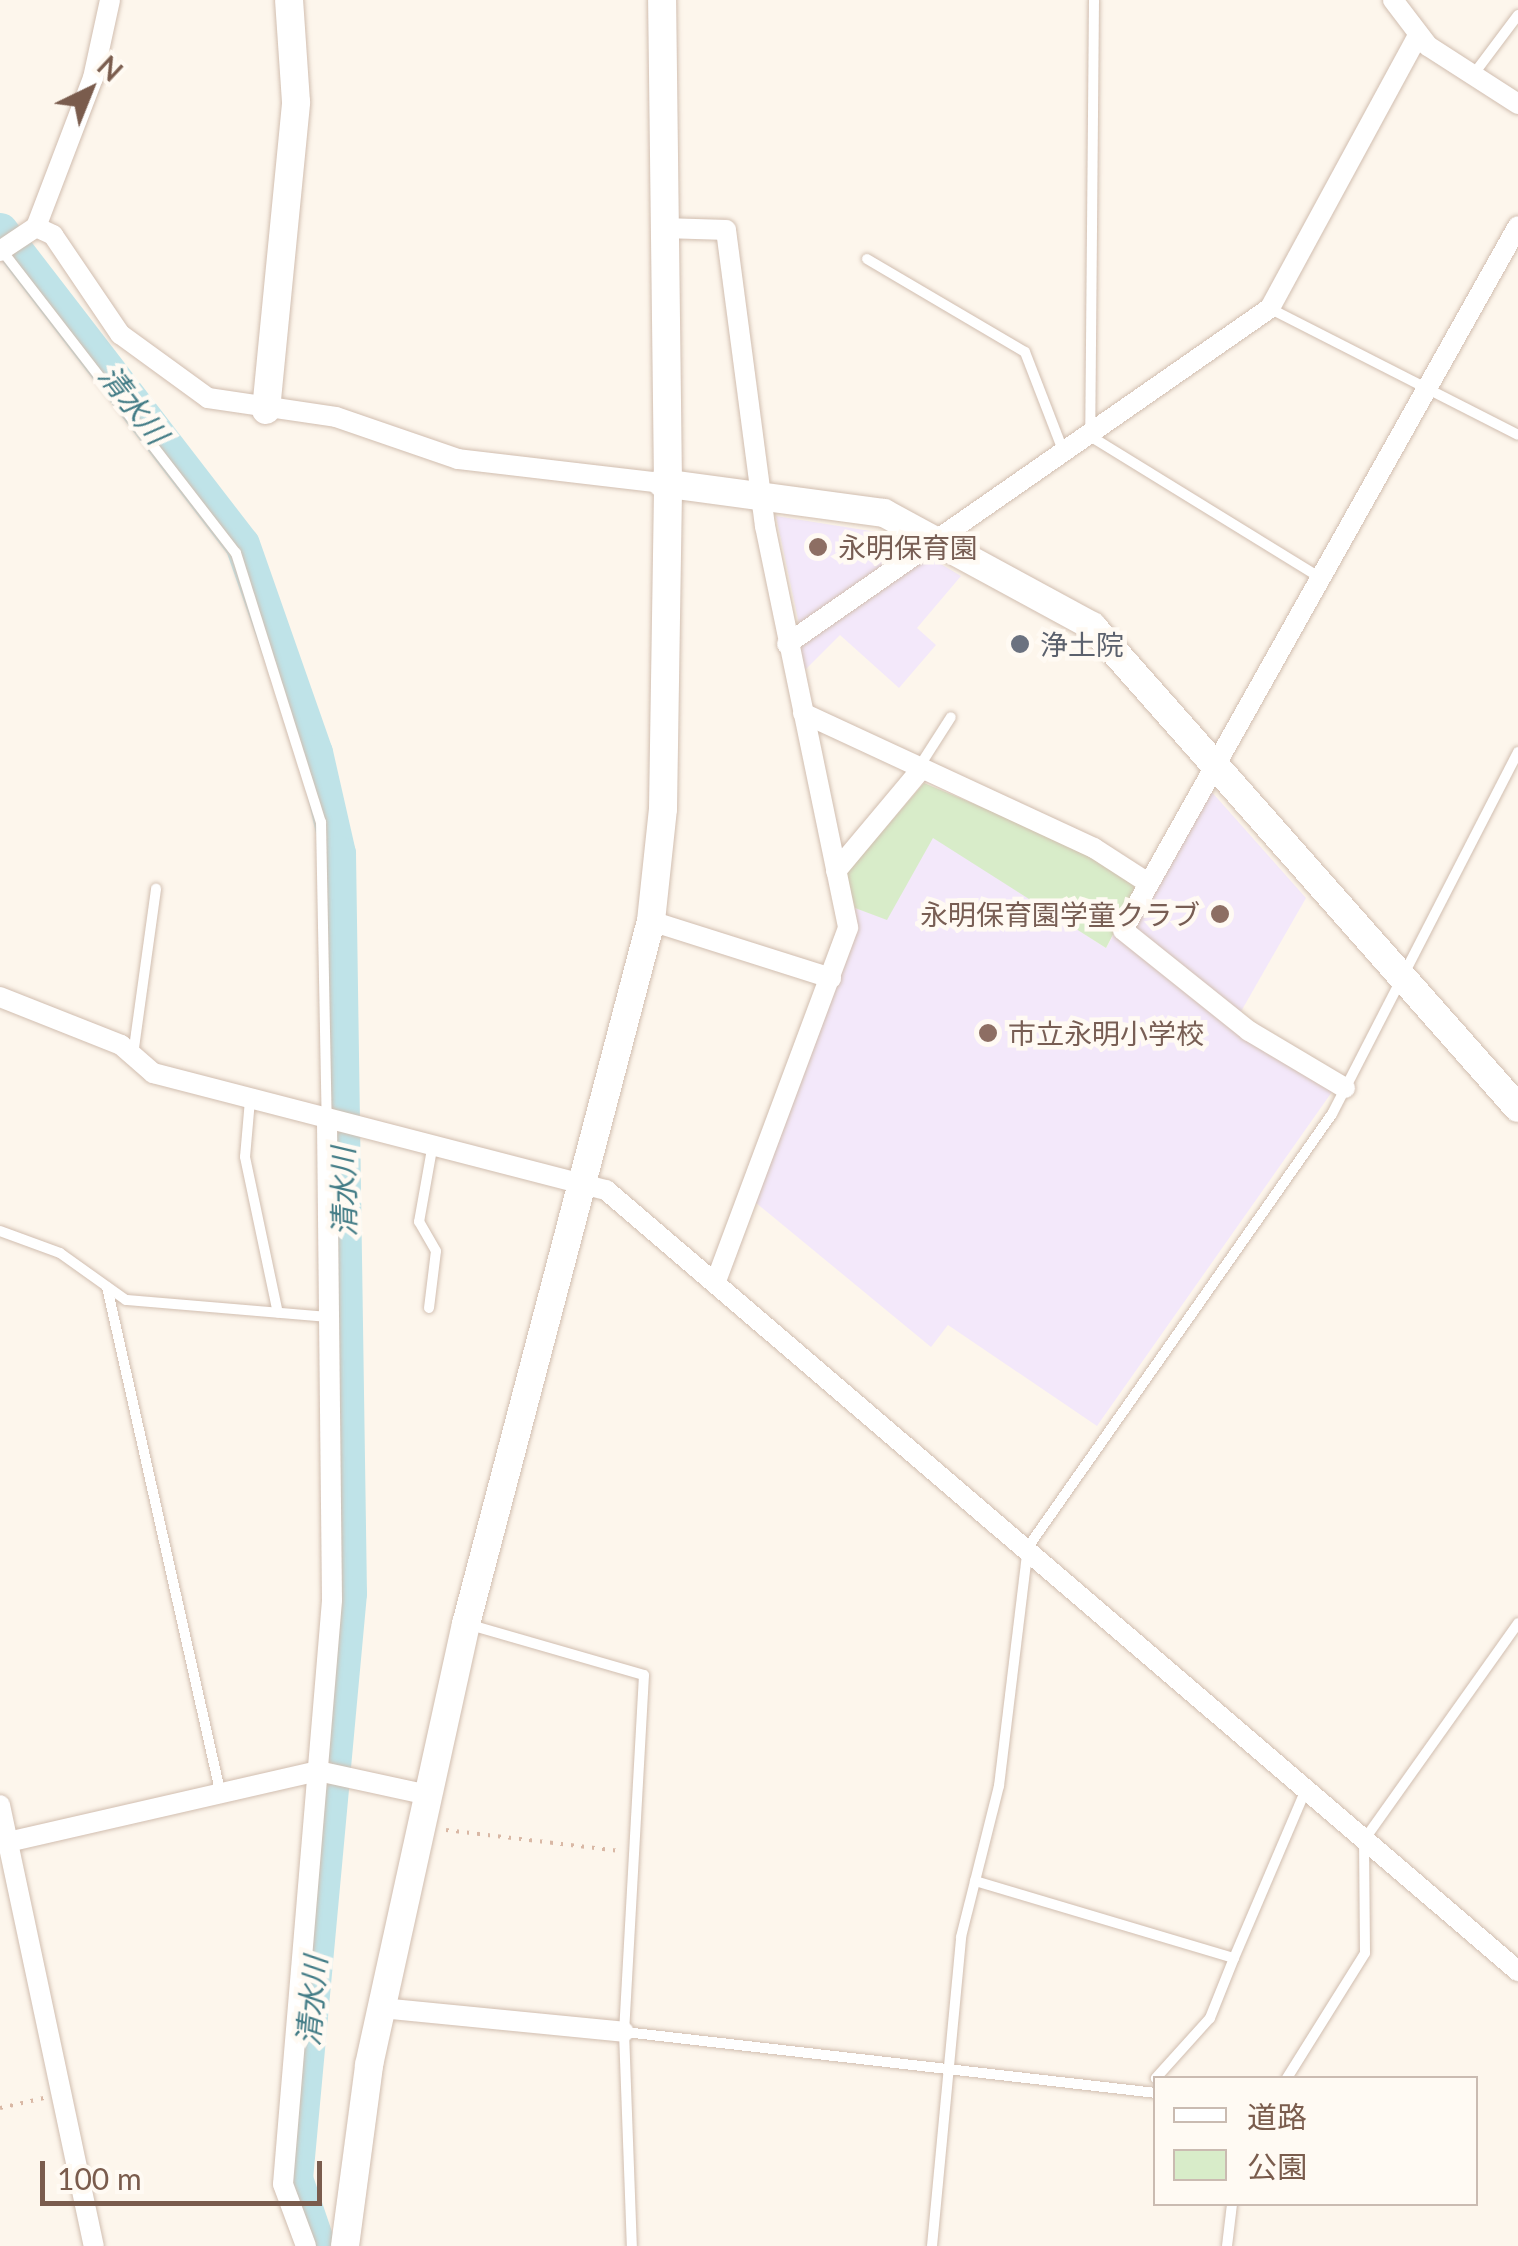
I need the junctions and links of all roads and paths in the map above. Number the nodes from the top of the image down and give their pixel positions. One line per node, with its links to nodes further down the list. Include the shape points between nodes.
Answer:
1 (110, 0): 10 (street, via 93,78)
2 (288, 0): 17 (street, via 296,102)
3 (662, 0): 12 (street)
4 (1094, 0): 19 (lane)
5 (1394, 0): 7 (street)
6 (1518, 15): 8 (lane)
7 (1417, 36): 8 (street); 15 (street)
8 (1473, 75): 9 (street)
9 (1518, 104)
10 (36, 226): 13 (street); 17 (street, via 53,235 105,317 148,360 208,398)
11 (1518, 226): 16 (street)
12 (665, 228): 21 (street); 22 (street, via 726,230)
13 (0, 249): 42 (lane, via 236,553 321,822)
14 (867, 260): 20 (lane, via 1025,352)
15 (1270, 308): 16 (lane); 19 (street)
16 (1428, 388): 18 (lane); 24 (street)
17 (266, 410): 21 (street, via 336,417 458,459)
18 (1518, 434)
19 (1090, 436): 20 (street); 24 (lane)
20 (1064, 454): 23 (street)
21 (665, 483): 22 (street); 34 (street, via 663,809)
22 (762, 491): 23 (street, via 884,514); 25 (street)
23 (938, 542): 25 (street); 29 (street, via 1092,626)
24 (1322, 578): 29 (street)
25 (787, 644): 26 (street)
26 (803, 712): 30 (street); 31 (street)
27 (951, 717): 30 (lane)
28 (1518, 752): 36 (lane)
29 (1214, 764): 32 (street); 36 (street)
30 (918, 773): 31 (street); 32 (street, via 1094,848)
31 (836, 871): 35 (street, via 848,928)
32 (1148, 883): 39 (street, via 1124,930 1248,1031)
33 (156, 888): 38 (lane)
34 (651, 921): 35 (street); 44 (street)
35 (831, 978): 46 (street)
36 (1404, 979): 39 (lane); 41 (street)
37 (0, 997): 38 (street)
38 (133, 1056): 40 (street, via 153,1072)
39 (1346, 1088): 51 (lane)
40 (250, 1100): 42 (street); 49 (lane, via 245,1157)
41 (1518, 1108)
42 (326, 1122): 43 (street); 50 (street)
43 (432, 1149): 44 (street); 48 (lane, via 419,1222 436,1251)
44 (584, 1180): 46 (street); 53 (street)
45 (0, 1232): 47 (lane, via 60,1253)
46 (716, 1283): 51 (street)
47 (106, 1287): 49 (lane, via 126,1300); 56 (lane)
48 (429, 1308)
49 (278, 1313): 50 (lane)
50 (329, 1317): 54 (street, via 332,1600)
51 (1028, 1547): 55 (street); 63 (lane, via 999,1786)
52 (1518, 1623): 60 (lane)
53 (466, 1624): 57 (street); 62 (lane, via 644,1675)
54 (318, 1771): 56 (street); 57 (street); 76 (street, via 283,2184)
55 (1306, 1789): 60 (street); 64 (lane)
56 (220, 1791): 61 (street)
57 (428, 1795): 59 (street)
58 (0, 1806): 61 (street)
59 (421, 1828): 62 (path); 66 (street)
60 (1364, 1840): 65 (street); 70 (lane, via 1365,1952)
61 (8, 1842): 72 (street)
62 (634, 1853): 67 (lane)
63 (976, 1881): 64 (lane); 68 (lane)
64 (1234, 1958): 69 (lane, via 1210,2018)
65 (1518, 1971)
66 (381, 2008): 67 (street); 77 (street)
67 (624, 2032): 68 (lane); 78 (lane)
68 (948, 2067): 71 (lane); 79 (lane)
69 (1159, 2076)
70 (1287, 2076)
71 (1150, 2092)
72 (59, 2095): 73 (path); 75 (street)
73 (0, 2108)
74 (1232, 2206): 80 (lane)
75 (94, 2246)
76 (306, 2246)
77 (345, 2246)
78 (632, 2246)
79 (932, 2246)
80 (1228, 2246)

